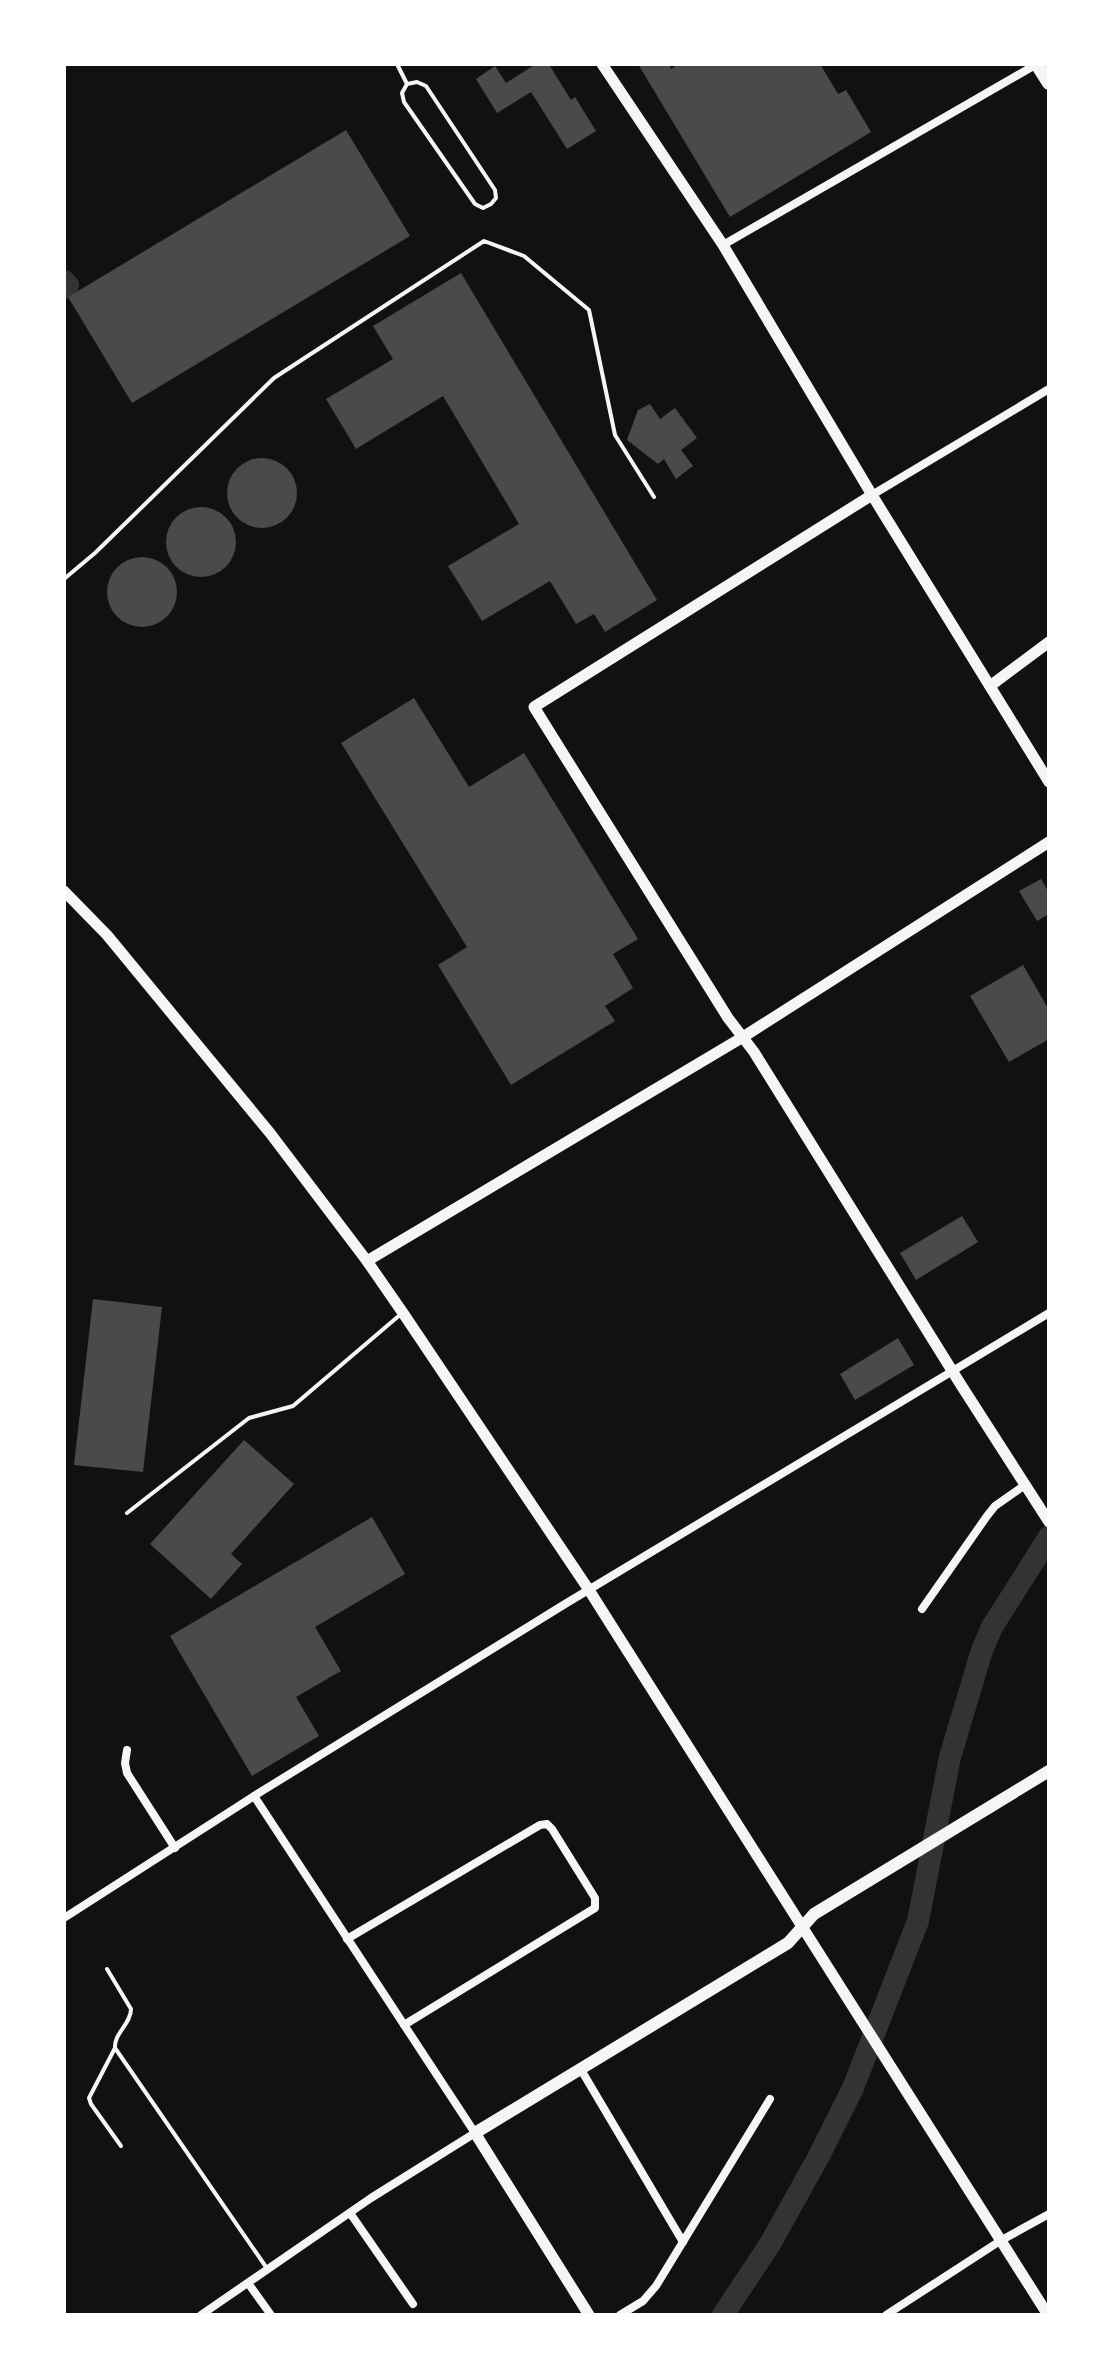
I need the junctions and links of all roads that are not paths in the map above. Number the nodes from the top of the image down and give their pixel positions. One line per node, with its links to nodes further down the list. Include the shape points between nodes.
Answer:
1 (602, 64): 6 (street)
2 (1037, 64): 4 (main road); 6 (street)
3 (396, 65): 5 (lane)
4 (1049, 83)
5 (407, 84): 5 (lane, via 404,102 439,153 475,204 491,204 495,190 426,86)
6 (723, 245): 8 (street)
7 (1049, 389): 8 (street)
8 (872, 495): 12 (street); 16 (street, via 534,707)
9 (654, 497): 10 (lane, via 615,435 589,310 524,256 484,241 274,378)
10 (64, 579)
11 (1049, 642): 12 (street)
12 (990, 686): 13 (street)
13 (1049, 782)
14 (1049, 843): 16 (street)
15 (64, 891): 17 (street, via 230,1084)
16 (743, 1037): 17 (street); 20 (street)
17 (367, 1261): 18 (street)
18 (403, 1313): 22 (lane, via 293,1406 249,1418); 24 (street)
19 (1049, 1313): 20 (street)
20 (952, 1371): 21 (street); 24 (street)
21 (1025, 1485): 23 (street); 25 (street, via 995,1506)
22 (127, 1513)
23 (1047, 1519)
24 (589, 1590): 28 (street); 31 (street)
25 (922, 1609)
26 (127, 1750): 29 (street, via 127,1773)
27 (1049, 1771): 31 (main road, via 814,1914)
28 (254, 1796): 29 (street); 32 (street)
29 (175, 1848): 30 (street)
30 (64, 1918)
31 (802, 1927): 36 (main road, via 788,1943); 42 (street)
32 (347, 1939): 34 (street); 34 (street, via 540,1825 552,1829 595,1898 595,1908)
33 (107, 1969): 35 (lane, via 131,2009)
34 (404, 2025): 38 (street)
35 (115, 2048): 39 (lane, via 89,2098); 44 (lane)
36 (580, 2068): 38 (main road); 43 (street)
37 (770, 2099): 43 (street)
38 (475, 2133): 40 (street); 49 (street)
39 (121, 2146)
40 (350, 2213): 44 (street); 46 (street)
41 (1049, 2214): 42 (street)
42 (1000, 2241): 51 (street); 52 (street)
43 (683, 2242): 50 (street, via 650,2294)
44 (268, 2269): 45 (street)
45 (248, 2283): 47 (street); 48 (street)
46 (413, 2304)
47 (201, 2315)
48 (271, 2315)
49 (589, 2315)
50 (620, 2315)
51 (886, 2315)
52 (1048, 2315)

